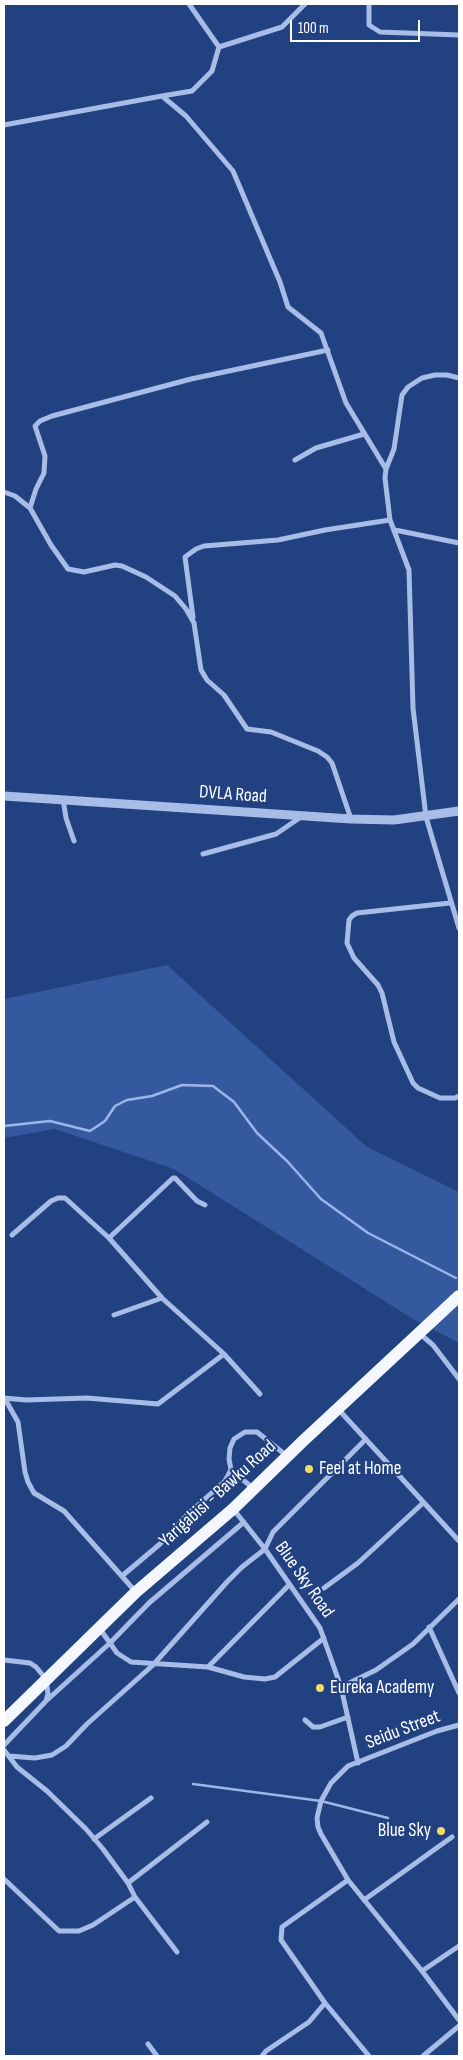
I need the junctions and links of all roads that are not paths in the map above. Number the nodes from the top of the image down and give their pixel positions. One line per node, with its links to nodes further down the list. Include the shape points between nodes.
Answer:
1 (190, 4): 5 (street)
2 (306, 4): 5 (street, via 282,27)
3 (369, 4): 4 (street, via 369,25 380,32)
4 (459, 35)
5 (219, 46): 6 (street, via 212,71 192,92)
6 (162, 96): 7 (street); 8 (street, via 186,116 233,171 288,307 321,333)
7 (4, 125)
8 (328, 350): 10 (street, via 346,403); 14 (street, via 191,379 40,421 35,426 45,456 44,473)
9 (459, 378): 12 (street, via 447,375 422,378 405,391 394,449)
10 (364, 434): 11 (street, via 316,448); 12 (street)
11 (295, 460)
12 (386, 469): 15 (street)
13 (4, 492): 14 (street)
14 (30, 508): 18 (street, via 50,545 68,569 84,572 122,566 175,596)
15 (390, 520): 16 (street); 18 (street, via 278,540 204,546 189,552 184,562)
16 (395, 530): 17 (street); 23 (street, via 409,570 413,708)
17 (459, 543)
18 (194, 623): 24 (street, via 201,670 207,680 224,695 247,729 271,732 327,757)
19 (4, 796): 20 (street, DVLA Road)
20 (63, 799): 22 (street, DVLA Road); 25 (street)
21 (459, 811): 23 (street, DVLA Road)
22 (301, 817): 24 (street, DVLA Road); 26 (street, via 276,834)
23 (426, 817): 24 (street, DVLA Road); 27 (street)
24 (351, 819)
25 (74, 841)
26 (203, 854)
27 (450, 903): 28 (street); 29 (street, via 357,914 350,920 347,942 354,958 382,993 394,1042 413,1082 418,1088 440,1098)
28 (459, 928)
29 (459, 1096)
30 (205, 1205): 32 (street, via 173,1178)
31 (12, 1235): 32 (street, via 51,1201 65,1198)
32 (109, 1238): 34 (street)
33 (459, 1296): 36 (highway, Yarigabisi - Bawku Road)
34 (162, 1298): 35 (street); 37 (street)
35 (114, 1314)
36 (420, 1334): 38 (street, via 433,1345); 41 (highway, Yarigabisi - Bawku Road)
37 (224, 1354): 39 (street); 40 (street, via 158,1404 87,1398)
38 (459, 1379)
39 (260, 1394)
40 (4, 1398): 51 (street, via 18,1422 25,1472 34,1493 64,1512)
41 (339, 1410): 42 (street); 43 (highway, Yarigabisi - Bawku Road)
42 (366, 1439): 46 (street); 50 (street, via 273,1532)
43 (287, 1456): 44 (street, via 258,1432 245,1432 234,1439 230,1448); 45 (highway, Yarigabisi - Bawku Road)
44 (232, 1470): 45 (street); 51 (street, via 225,1481 160,1544)
45 (254, 1489): 47 (highway, Yarigabisi - Bawku Road)
46 (422, 1503): 49 (street); 53 (street, via 358,1563)
47 (233, 1509): 48 (street, Blue Sky Road); 54 (highway, Yarigabisi - Bawku Road)
48 (244, 1522): 50 (street, Blue Sky Road); 59 (street, via 149,1603)
49 (459, 1541)
50 (265, 1549): 52 (street, Blue Sky Road); 61 (street, via 227,1582)
51 (122, 1576): 54 (street)
52 (289, 1585): 58 (street, Blue Sky Road, via 315,1618); 62 (street)
53 (324, 1588)
54 (136, 1592): 57 (highway, Yarigabisi - Bawku Road)
55 (459, 1600): 56 (street)
56 (429, 1627): 64 (street, via 413,1644 376,1670); 65 (street)
57 (100, 1629): 59 (street); 63 (highway, Yarigabisi - Bawku Road)
58 (324, 1638): 62 (street, via 271,1678 244,1677); 64 (street, Blue Sky Road)
59 (110, 1643): 61 (street, via 124,1659); 66 (street)
60 (4, 1660): 63 (street, via 30,1663)
61 (154, 1665): 62 (street); 73 (street, via 66,1746 52,1755 35,1758)
62 (208, 1666)
63 (46, 1678): 66 (street); 69 (highway, Yarigabisi - Bawku Road)
64 (341, 1687): 67 (street, Blue Sky Road)
65 (459, 1693)
66 (46, 1702): 71 (street)
67 (348, 1717): 68 (street, via 320,1727 313,1727); 74 (street, Blue Sky Road)
68 (305, 1720)
69 (4, 1722)
70 (459, 1725): 74 (street, Seidu Street)
71 (4, 1745)
72 (4, 1750): 73 (street)
73 (8, 1756): 78 (street)
74 (358, 1763): 80 (street, Seidu Street, via 348,1766 331,1783 321,1801 317,1818 321,1834)
75 (151, 1798): 78 (street)
76 (206, 1822): 81 (street)
77 (452, 1837): 83 (street)
78 (94, 1838): 81 (street)
79 (4, 1879): 82 (street, via 59,1931 79,1931 93,1925)
80 (348, 1880): 83 (street, Seidu Street); 87 (street, via 282,1927 280,1932 281,1940)
81 (128, 1883): 82 (street)
82 (135, 1897): 85 (street)
83 (364, 1900): 86 (street, Seidu Street)
84 (459, 1946): 86 (street)
85 (177, 1952)
86 (422, 1971): 88 (street, Seidu Street)
87 (325, 2003): 92 (street, via 309,2022); 93 (street)
88 (459, 2020)
89 (459, 2026): 94 (street)
90 (148, 2044): 91 (street)
91 (157, 2056)
92 (262, 2056)
93 (369, 2056)
94 (423, 2056)

